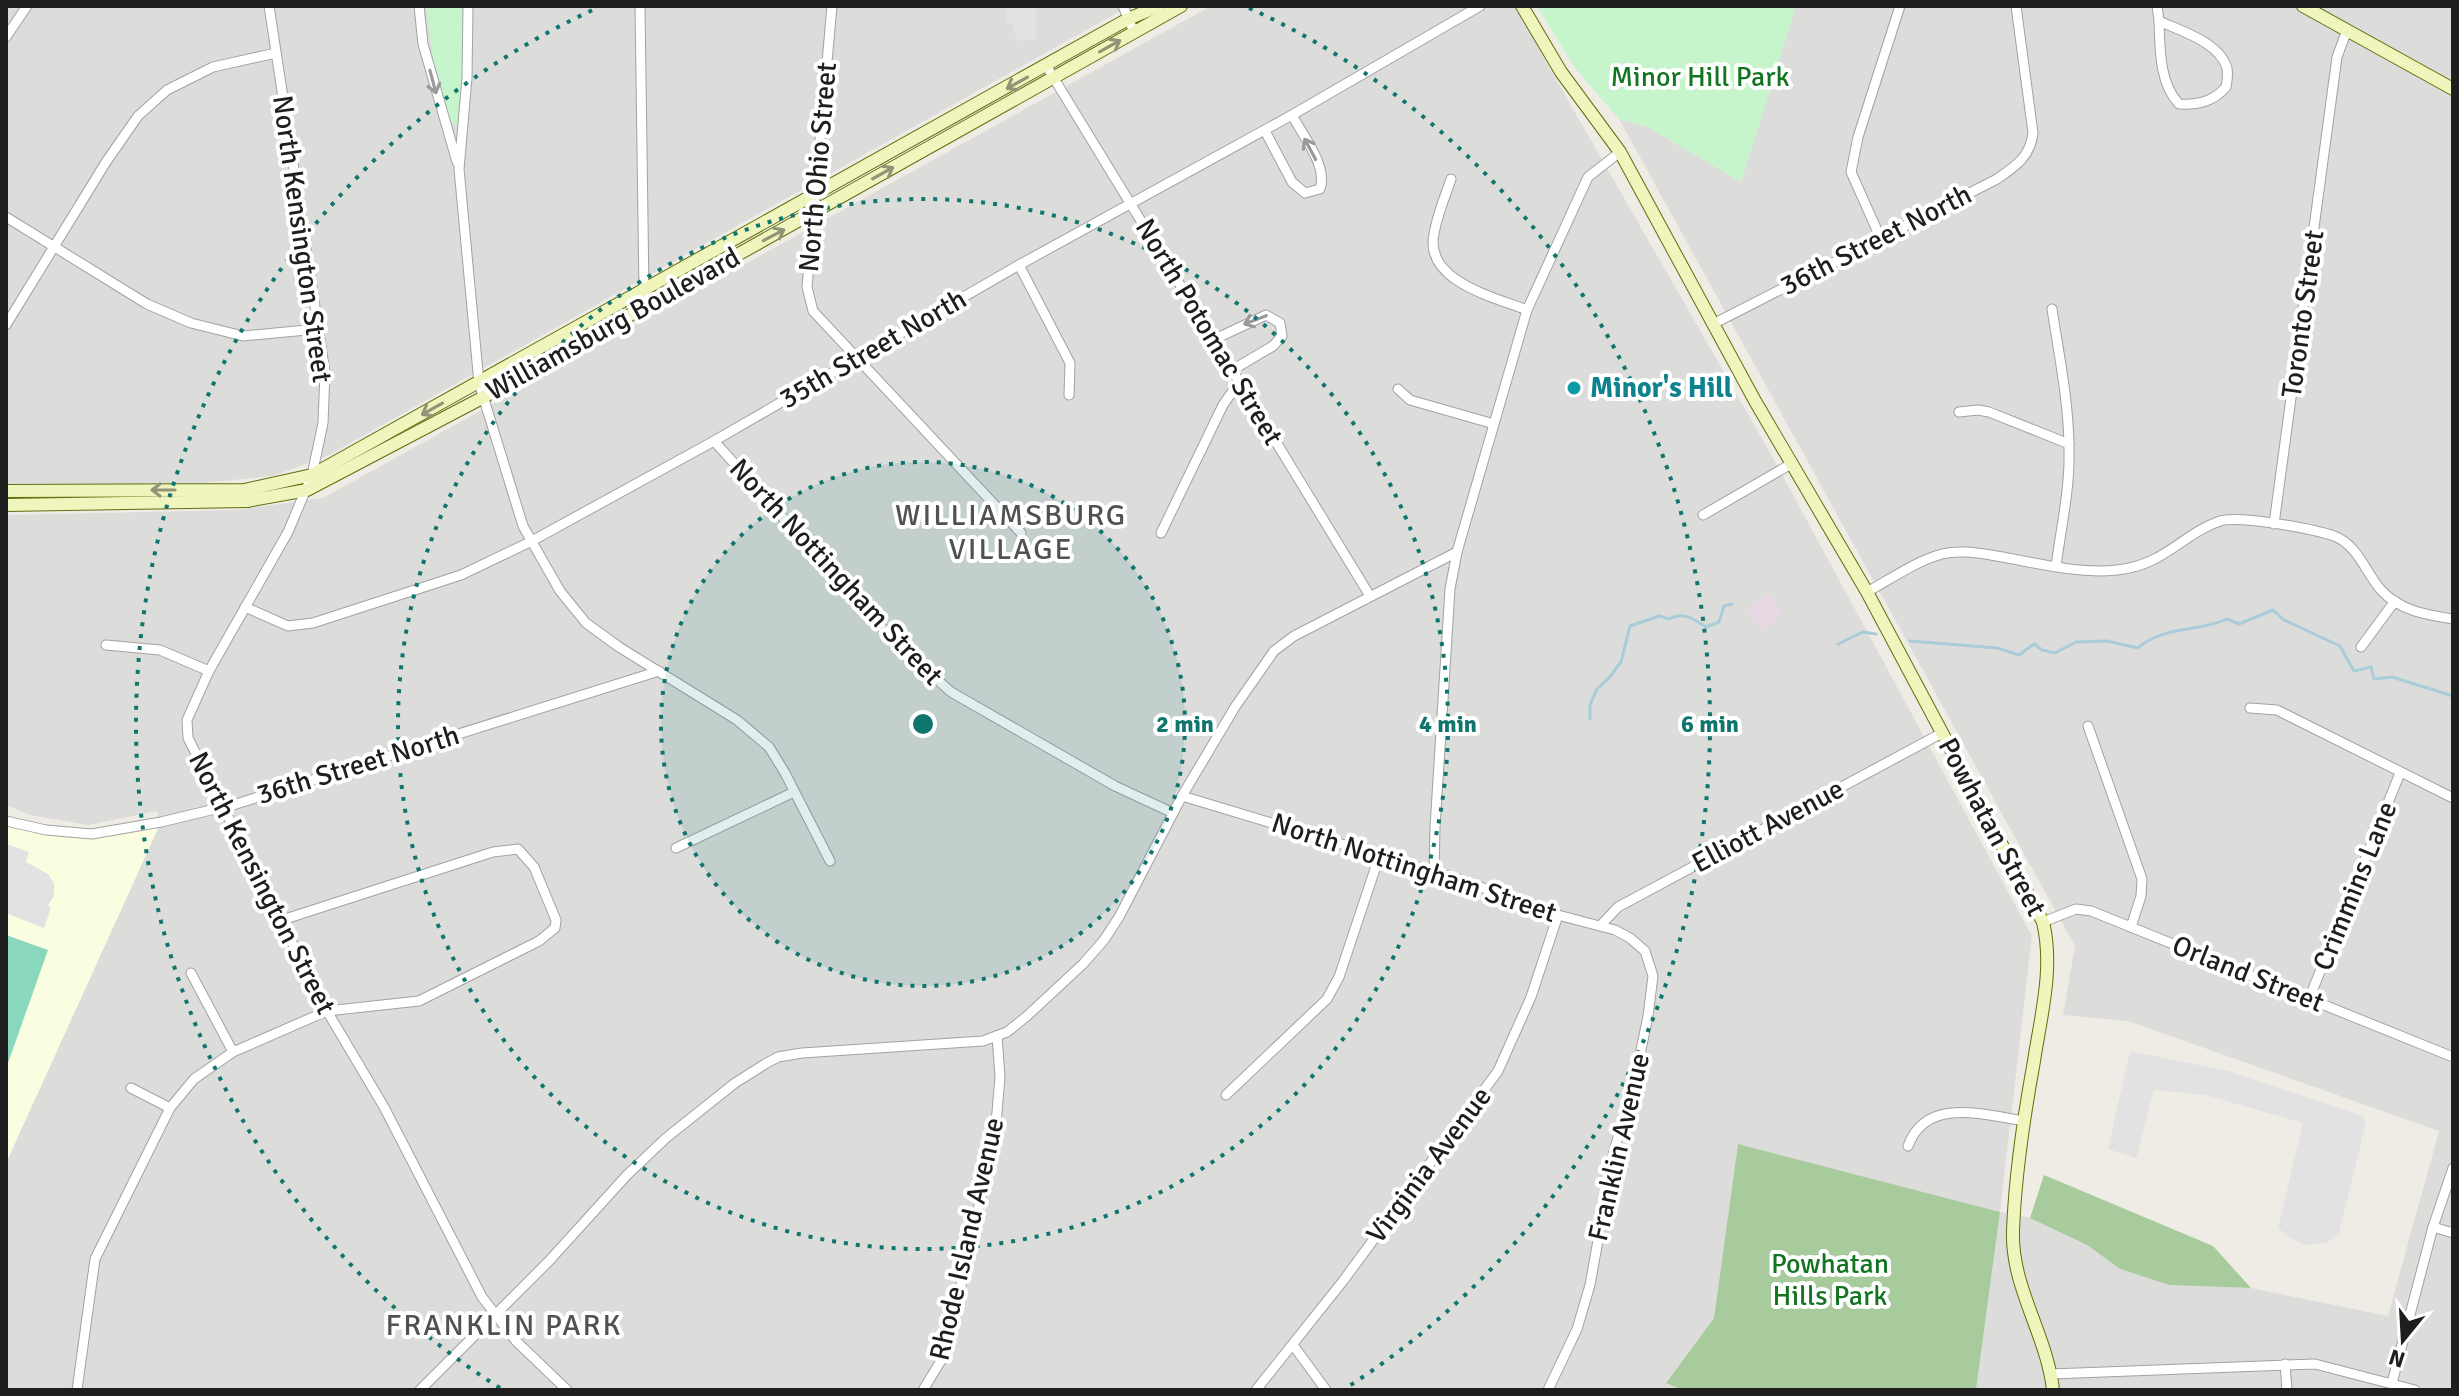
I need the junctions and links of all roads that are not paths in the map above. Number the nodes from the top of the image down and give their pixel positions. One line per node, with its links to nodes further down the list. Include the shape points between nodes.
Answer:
1 (27, 6): 20 (street)
2 (269, 6): 21 (street, North Kensington Street)
3 (419, 6): 27 (street, one-way to 27, via 423,44)
4 (468, 6): 27 (street)
5 (640, 6): 36 (street)
6 (832, 6): 29 (street, North Ohio Street)
7 (1123, 6): 16 (street)
8 (1159, 6): 16 (main road, Williamsburg Boulevard)
9 (1181, 6): 19 (main road, Williamsburg Boulevard)
10 (1480, 6): 24 (street, 35th Street North)
11 (1522, 6): 26 (main road, Powhatan Street, via 1561,72)
12 (1900, 6): 33 (street, via 1851,172)
13 (2016, 6): 33 (street, 36th Street North, via 2032,113 2031,148 1997,179)
14 (2157, 6): 17 (street)
15 (2303, 6): 18 (main road)
16 (1128, 19): 19 (street); 22 (main road, Williamsburg Boulevard)
17 (2159, 21): 17 (street, via 2168,92 2179,104 2216,98 2226,87 2227,69 2219,53)
18 (2347, 30): 23 (main road); 60 (street, Toronto Street, via 2337,57)
19 (1134, 32): 22 (main road, Williamsburg Boulevard, one-way to 19)
20 (6, 37)
21 (276, 53): 34 (street, via 213,67 167,90 138,116); 41 (street, North Kensington Street)
22 (1051, 72): 29 (main road, Williamsburg Boulevard, one-way to 29); 30 (street, North Potomac Street); 31 (main road, Williamsburg Boulevard, one-way to 22)
23 (2453, 89)
24 (1292, 115): 25 (street, 35th Street North); 25 (street, one-way to 24, via 1292,182 1305,193 1320,189 1320,166)
25 (1265, 131): 30 (street, 35th Street North)
26 (1620, 152): 38 (street, via 1588,177); 39 (main road, Powhatan Street)
27 (459, 169): 46 (street)
28 (1451, 179): 38 (street, via 1433,236 1434,256 1448,274)
29 (817, 193): 31 (street, North Ohio Street); 36 (main road, Williamsburg Boulevard)
30 (1130, 203): 35 (street, 35th Street North); 42 (street, North Potomac Street)
31 (815, 212): 36 (main road, Williamsburg Boulevard, one-way to 31); 43 (street, North Ohio Street, via 807,287 813,311)
32 (6, 217): 34 (street)
33 (1880, 237): 39 (street, 36th Street North)
34 (54, 246): 40 (street); 41 (street, via 147,304 191,323 243,336)
35 (1019, 265): 43 (street, 35th Street North); 48 (street, via 1070,363)
36 (645, 298): 46 (main road, Williamsburg Boulevard); 49 (main road, Williamsburg Boulevard)
37 (2052, 309): 53 (street)
38 (1527, 310): 51 (street)
39 (1715, 323): 54 (main road, Powhatan Street)
40 (6, 325)
41 (317, 329): 55 (street, North Kensington Street, via 325,372 323,423)
42 (1215, 339): 44 (street, North Potomac Street); 44 (street, one-way to 42, via 1273,346 1282,336 1280,323 1266,315)
43 (857, 357): 52 (street, 35th Street North); 61 (street, North Ohio Street)
44 (1234, 369): 45 (street, North Potomac Street)
45 (1239, 382): 62 (street); 67 (street, North Potomac Street)
46 (479, 383): 49 (street); 55 (main road, Williamsburg Boulevard, one-way to 55)
47 (1398, 389): 51 (street, via 1410,400)
48 (1069, 395)
49 (482, 398): 56 (main road, Williamsburg Boulevard); 63 (street)
50 (1959, 412): 53 (street, via 1989,412)
51 (1494, 424): 64 (street)
52 (714, 441): 63 (street, 35th Street North); 83 (street, North Nottingham Street, via 895,642 951,692)
53 (2069, 444): 65 (street)
54 (1791, 464): 59 (street); 66 (main road, Powhatan Street)
55 (312, 475): 56 (street, North Kensington Street); 57 (main road, Williamsburg Boulevard, one-way to 57, via 244,490)
56 (307, 490): 58 (main road, Williamsburg Boulevard, via 247,501); 69 (street, North Kensington Street)
57 (6, 491)
58 (6, 505)
59 (1703, 515)
60 (2274, 524): 65 (street, via 2220,521 2136,567 2102,571); 68 (street, via 2341,540)
61 (1021, 533)
62 (1161, 533)
63 (530, 542): 69 (street, 35th Street North, via 461,575 313,623 288,626); 74 (street, via 586,623)
64 (1457, 552): 67 (street); 88 (street, via 1448,609)
65 (2056, 566): 66 (street, via 1954,552 1924,561)
66 (1867, 592): 77 (main road, Powhatan Street)
67 (1370, 596): 80 (street, via 1274,651)
68 (2395, 601): 70 (street); 72 (street)
69 (245, 607): 73 (street, North Kensington Street)
70 (2453, 619)
71 (106, 645): 73 (street, via 160,650)
72 (2361, 647)
73 (209, 671): 82 (street, North Kensington Street, via 187,720 188,738)
74 (659, 671): 79 (street, via 737,720 769,747); 82 (street, 36th Street North)
75 (2250, 708): 78 (street, via 2277,710)
76 (2088, 726): 93 (street, via 2142,879)
77 (1942, 733): 91 (main road, Powhatan Street); 92 (street, Elliott Avenue, via 1618,907)
78 (2400, 773): 81 (street); 95 (street, Crimmins Lane)
79 (794, 792): 85 (street); 87 (street)
80 (1182, 796): 83 (street); 86 (street, North Nottingham Street)
81 (2453, 798)
82 (222, 808): 84 (street, 36th Street North, via 92,834); 90 (street, North Kensington Street)
83 (1173, 813): 97 (street, via 1104,940 1027,1016)
84 (6, 821)
85 (676, 848)
86 (1379, 857): 88 (street, North Nottingham Street); 101 (street, via 1327,999)
87 (830, 861)
88 (1434, 872): 89 (street, North Nottingham Street)
89 (1558, 915): 92 (street, North Nottingham Street); 109 (street, Virginia Avenue, via 1531,997 1498,1071)
90 (282, 920): 96 (street, North Kensington Street); 96 (street, via 493,852 518,849 545,888 555,928 526,949 419,1001)
91 (2043, 922): 93 (street, Orland Street, via 2081,909); 103 (main road, Powhatan Street, via 2048,968)
92 (1600, 926): 119 (street, Franklin Avenue, via 1640,945 1650,961 1653,987 1586,1297)
93 (2131, 927): 95 (street, Orland Street)
94 (191, 973): 98 (street)
95 (2309, 999): 99 (street, Orland Street)
96 (327, 1011): 98 (street); 108 (street, North Kensington Street)
97 (997, 1036): 108 (street, via 947,1045 802,1053 765,1064 644,1158); 116 (street, Rhode Island Avenue, via 999,1108 990,1159 949,1338)
98 (233, 1052): 102 (street, via 194,1079)
99 (2453, 1057)
100 (131, 1088): 102 (street)
101 (1226, 1095)
102 (170, 1108): 113 (street, via 100,1246)
103 (2025, 1121): 104 (street, via 1943,1113 1921,1125); 111 (main road, Powhatan Street, via 2013,1235 2021,1286)
104 (1908, 1146)
105 (2453, 1168): 106 (street)
106 (2433, 1227): 107 (street); 112 (street)
107 (2453, 1233)
108 (494, 1315): 114 (street); 115 (street, North Kensington Street)
109 (1293, 1345): 117 (street, Virginia Avenue); 118 (street)
110 (2285, 1364): 111 (street); 112 (street, via 2324,1366); 121 (street)
111 (2051, 1374): 120 (main road, Powhatan Street)
112 (2392, 1383): 122 (street)
113 (77, 1390)
114 (420, 1390)
115 (567, 1390)
116 (923, 1390)
117 (1256, 1390)
118 (1326, 1390)
119 (1548, 1390)
120 (2053, 1390)
121 (2287, 1390)
122 (2415, 1390)

